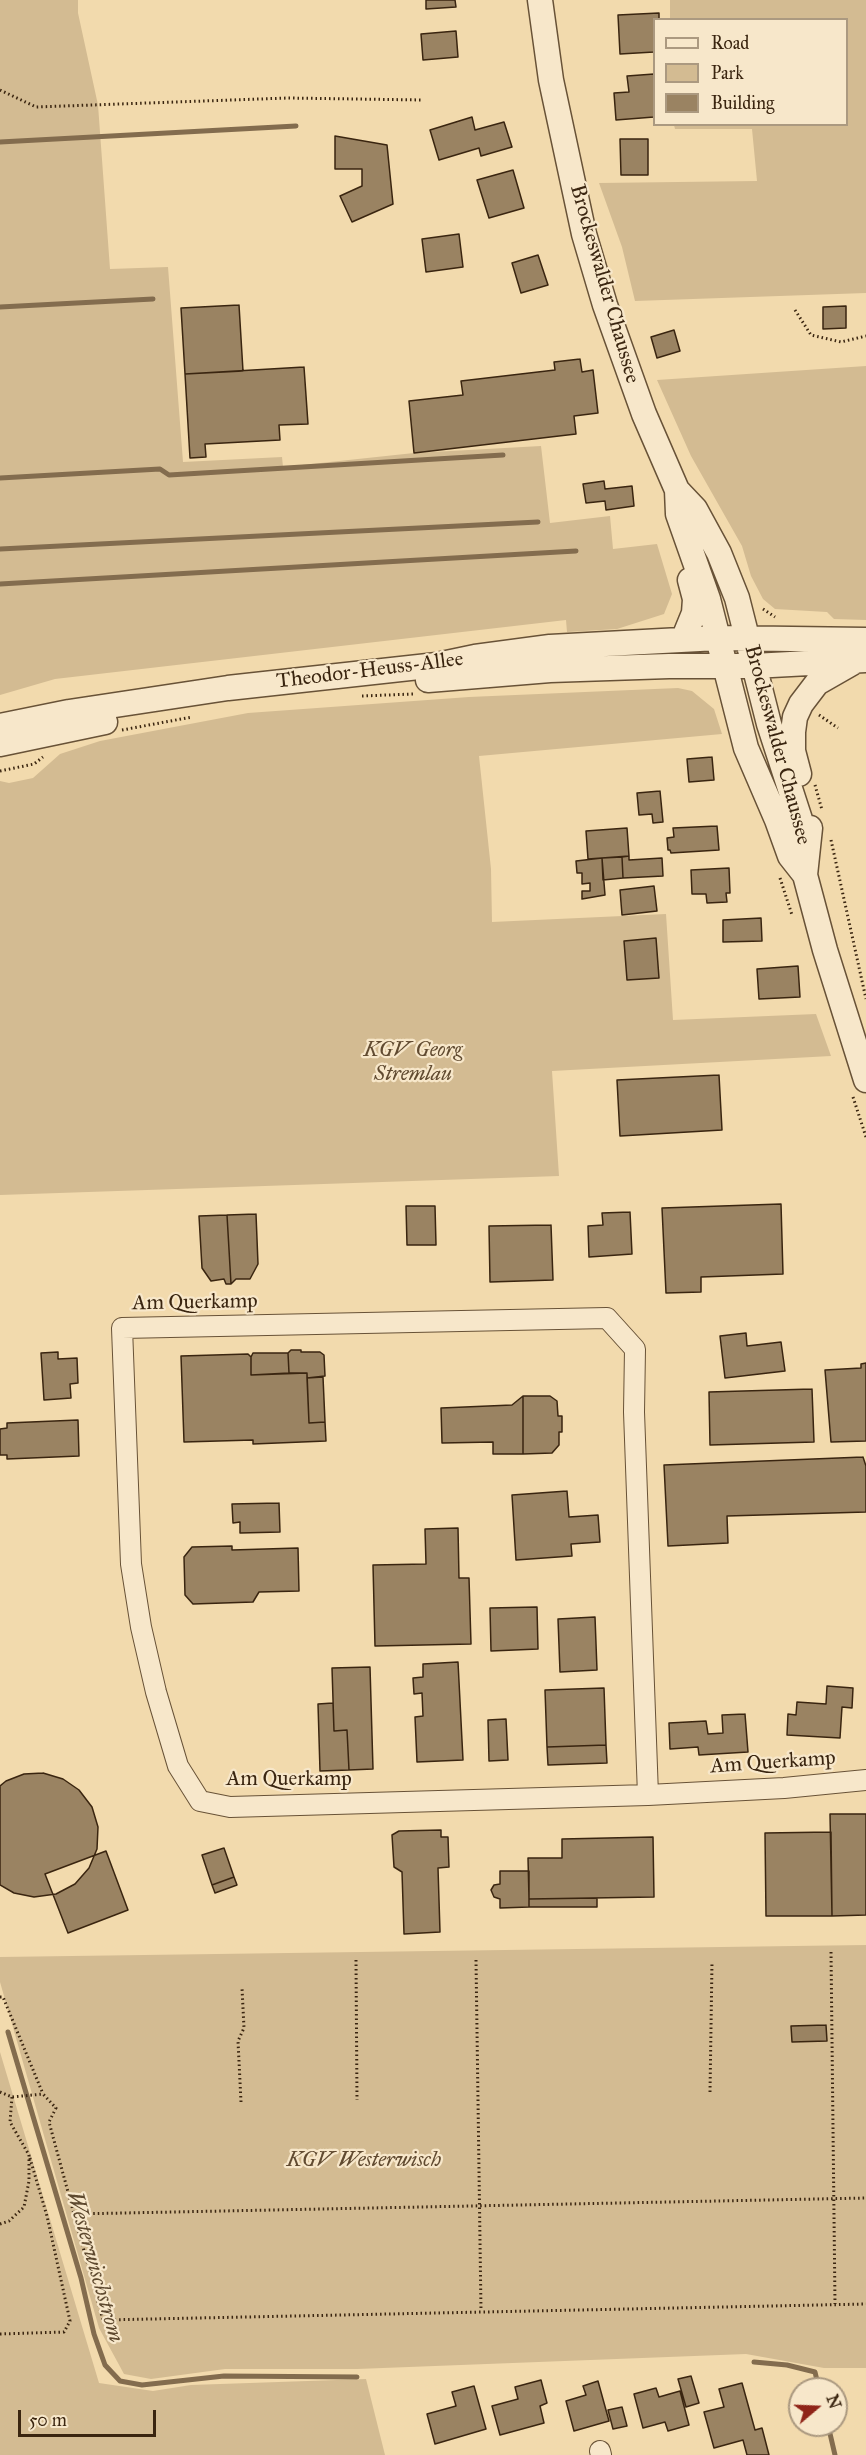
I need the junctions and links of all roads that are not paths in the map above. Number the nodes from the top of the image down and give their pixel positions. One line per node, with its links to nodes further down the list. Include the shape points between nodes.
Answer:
1 (540, 0): 2 (street, Brockeswalder Chaussee, via 551,80 584,234 630,379)
2 (677, 502): 3 (street, Brockeswalder Chaussee, via 695,509 719,553 737,598); 4 (street, via 675,528 695,599 694,613)
3 (734, 638): 4 (street, Theodor-Heuss-Allee); 5 (street, Theodor-Heuss-Allee); 6 (street, Brockeswalder Chaussee)
4 (682, 640): 7 (street, Theodor-Heuss-Allee, via 529,650 437,665 207,691 69,712)
5 (863, 654): 6 (street, Theodor-Heuss-Allee); 8 (street, via 817,683 795,717 793,751 811,820)
6 (740, 666): 7 (street, Theodor-Heuss-Allee, via 550,670 250,695); 8 (street, Brockeswalder Chaussee); 9 (street, Brockeswalder Chaussee, via 746,748 790,856)
7 (4, 734)
8 (808, 844): 9 (street, Brockeswalder Chaussee)
9 (805, 875): 10 (street, Brockeswalder Chaussee)
10 (866, 1080)
11 (866, 1780): 12 (street, Am Querkamp)
12 (648, 1795): 12 (street, Am Querkamp, via 230,1807 200,1802 178,1766 141,1627 131,1564 122,1328 607,1318 635,1349)

